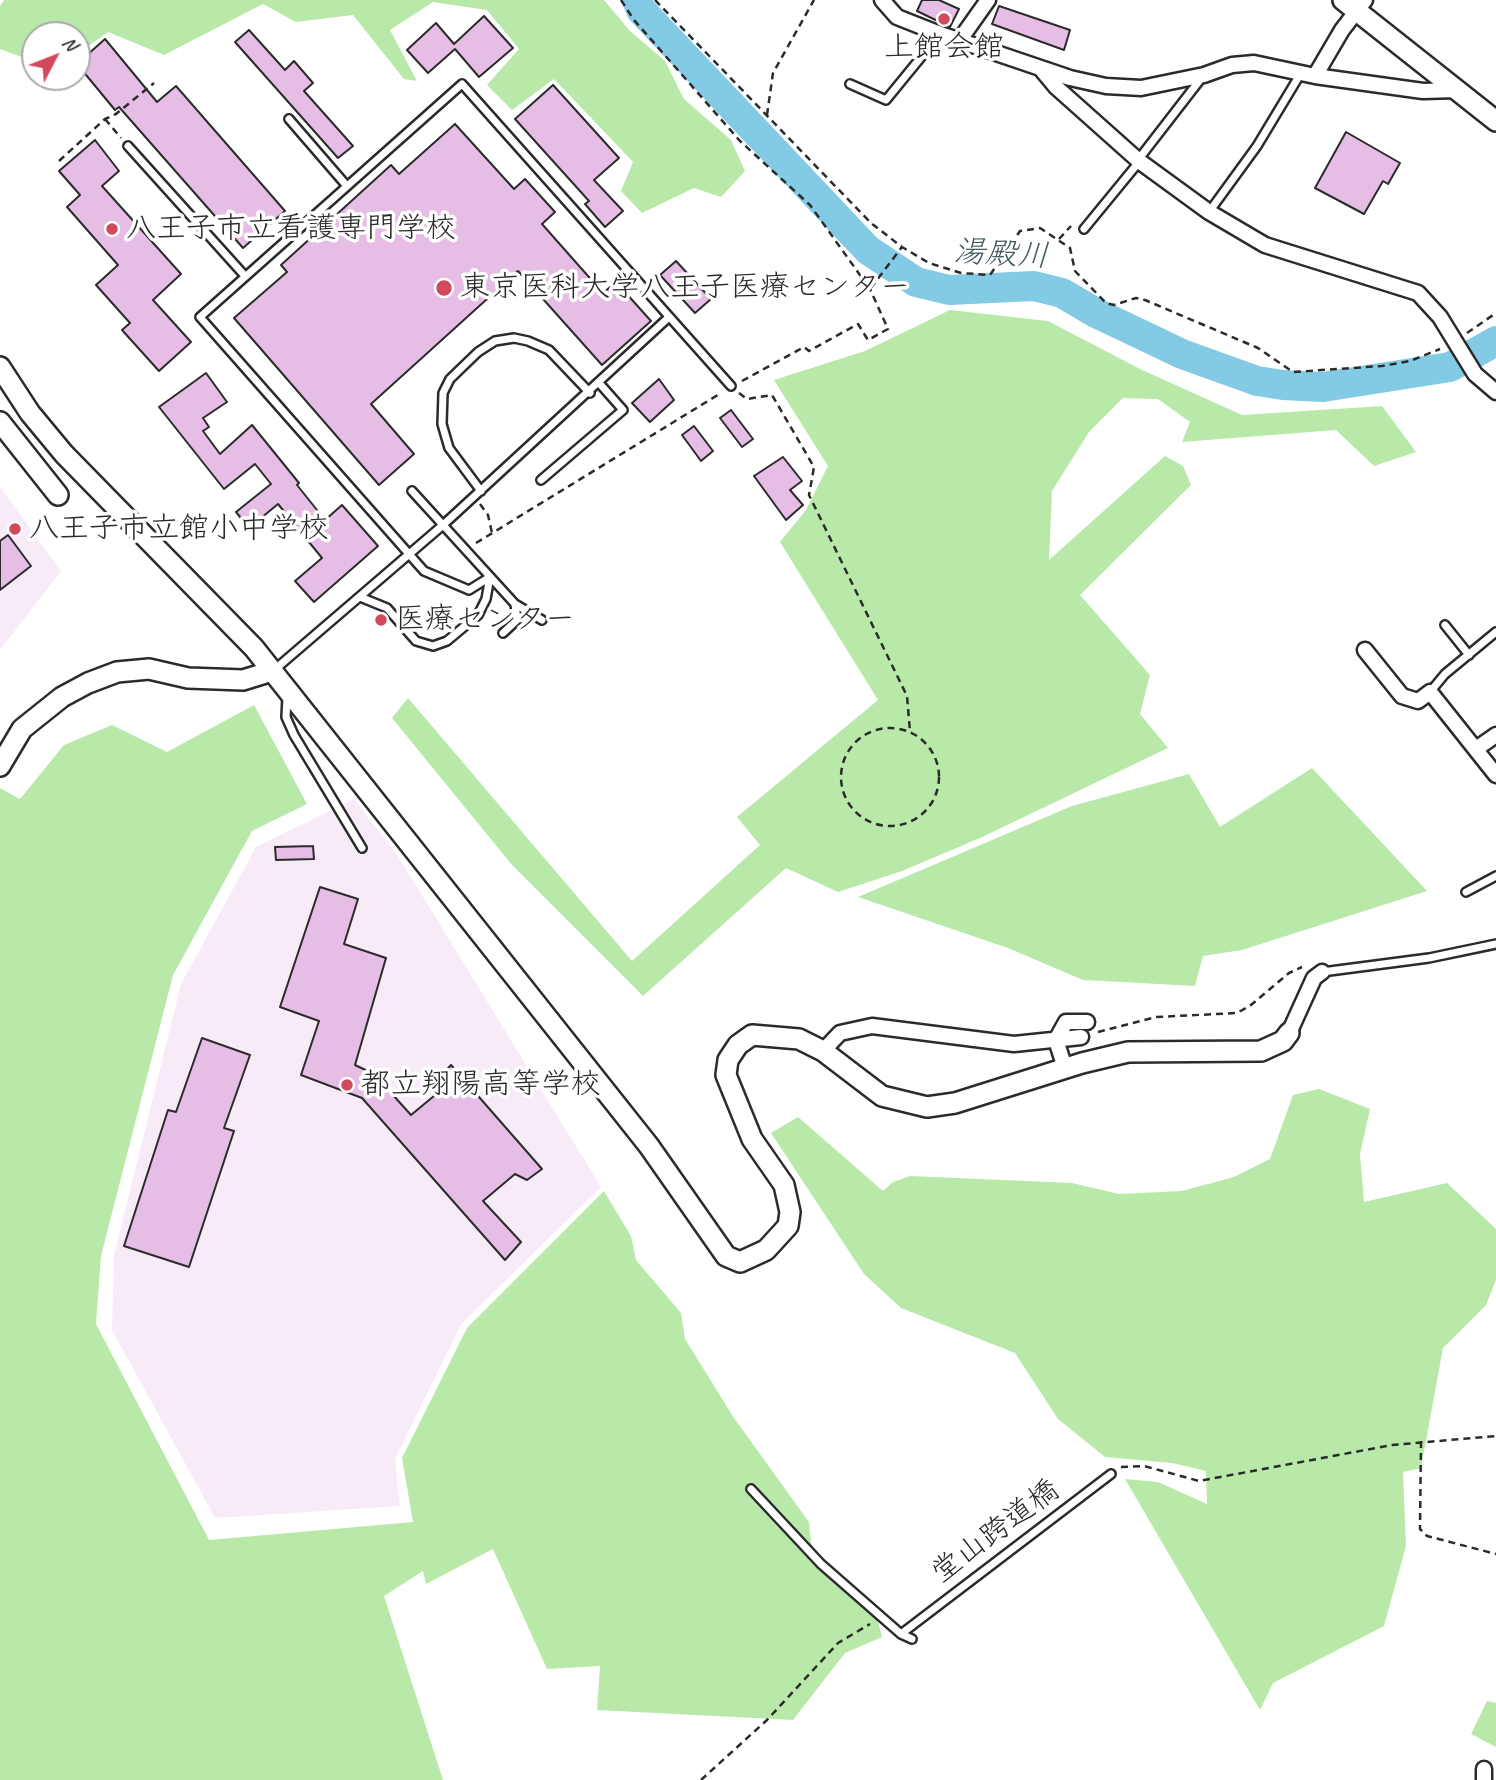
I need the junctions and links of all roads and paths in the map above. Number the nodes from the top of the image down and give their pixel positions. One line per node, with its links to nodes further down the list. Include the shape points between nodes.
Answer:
1 (621, 0): 28 (path, via 740,141 810,205)
2 (655, 0): 15 (path)
3 (814, 0): 15 (path, via 773,73)
4 (882, 0): 7 (street, via 897,17)
5 (988, 0): 8 (street)
6 (1354, 3): 10 (street); 14 (street)
7 (940, 34): 8 (street); 13 (lane, via 886,100)
8 (959, 41): 9 (street)
9 (1040, 68): 11 (street, via 1126,89); 21 (street)
10 (1308, 74): 11 (street, via 1254,63); 14 (street, via 1423,90); 23 (lane)
11 (1204, 75): 21 (lane)
12 (154, 83): 17 (path)
13 (850, 84)
14 (1458, 90): 18 (street)
15 (767, 116): 26 (path)
16 (289, 119): 22 (lane)
17 (105, 120): 19 (path); 20 (path)
18 (1496, 121)
19 (128, 146): 27 (lane)
20 (59, 161)
21 (1138, 161): 23 (street); 24 (lane)
22 (346, 185): 27 (lane); 30 (lane, via 462,84)
23 (1209, 212): 31 (street, via 1265,245 1418,293)
24 (1084, 229): 25 (path, via 1070,227)
25 (1059, 239): 26 (path, via 1040,228 1020,231 990,275 941,268); 31 (path, via 1070,248 1075,271 1106,303 1145,300 1258,348 1293,372 1398,364)
26 (900, 249): 28 (path)
27 (245, 276): 46 (lane, via 200,317)
28 (870, 289): 34 (path, via 888,329 868,340 858,324)
29 (1496, 313): 31 (path)
30 (670, 317): 33 (lane); 34 (lane)
31 (1457, 345): 35 (street, via 1475,374)
32 (0, 368): 56 (street, via 64,454 240,632)
33 (600, 384): 36 (lane); 38 (lane, via 623,411)
34 (731, 386): 44 (path); 59 (path, via 747,399 772,395 814,467 809,495 907,696)
35 (1496, 392)
36 (590, 393): 40 (lane); 40 (lane, via 549,349 528,341 495,341 478,352 450,379 443,393 442,424 449,448)
37 (0, 422): 41 (street)
38 (541, 480)
39 (412, 491): 43 (lane)
40 (481, 491): 43 (lane)
41 (58, 495)
42 (479, 503): 44 (path)
43 (443, 525): 45 (lane); 46 (lane)
44 (492, 533): 45 (path)
45 (465, 549): 47 (lane)
46 (409, 554): 47 (lane, via 424,571 469,590); 48 (lane)
47 (490, 576): 48 (lane, via 478,615 447,641 433,646 416,641 387,608); 49 (lane)
48 (360, 597): 56 (lane)
49 (515, 604): 50 (lane); 53 (lane, via 517,620)
50 (542, 620)
51 (1445, 625): 55 (lane)
52 (1496, 632): 55 (lane)
53 (503, 633)
54 (1365, 650): 58 (street, via 1402,696 1418,701)
55 (1469, 655): 58 (lane)
56 (272, 671): 57 (street); 62 (street, via 243,680 187,678 149,669 117,672 62,697 22,729)
57 (288, 690): 64 (lane, via 286,718); 73 (street, via 649,1146 726,1256 740,1262 766,1250 788,1226 790,1212 784,1185 752,1139 730,1089 728,1060 752,1035 799,1039)
58 (1430, 692): 61 (street)
59 (910, 732): 59 (path, via 934,755 938,789 916,818 901,825 870,821 855,812 845,798 842,764 849,748 861,736 885,728)
60 (1496, 735): 61 (street)
61 (1476, 749): 63 (street)
62 (0, 766)
63 (1496, 775)
64 (362, 848)
65 (1496, 876): 66 (lane)
66 (1466, 892)
67 (1496, 944): 68 (lane)
68 (1322, 972): 70 (street, via 1314,978); 71 (path, via 1304,966 1295,969 1237,1013 1156,1017)
69 (1087, 1022): 72 (street, via 1066,1022)
70 (1289, 1033): 74 (street, via 1261,1051 1128,1052)
71 (1082, 1037): 72 (street)
72 (1056, 1040): 73 (street, via 1014,1044 872,1026 840,1033); 74 (street)
73 (823, 1051): 74 (street, via 882,1096 927,1107 955,1103)
74 (1065, 1068)
75 (1496, 1436): 76 (path)
76 (1421, 1441): 77 (path, via 1226,1476 1188,1480 1128,1465); 79 (path, via 1420,1529 1427,1536)
77 (1111, 1474): 81 (lane, 堂山跨道橋)
78 (751, 1489): 80 (lane, via 821,1564)
79 (1496, 1554)
80 (883, 1618): 81 (lane); 83 (path, via 838,1643 767,1720)
81 (901, 1634): 82 (lane)
82 (912, 1639)
83 (701, 1780)

